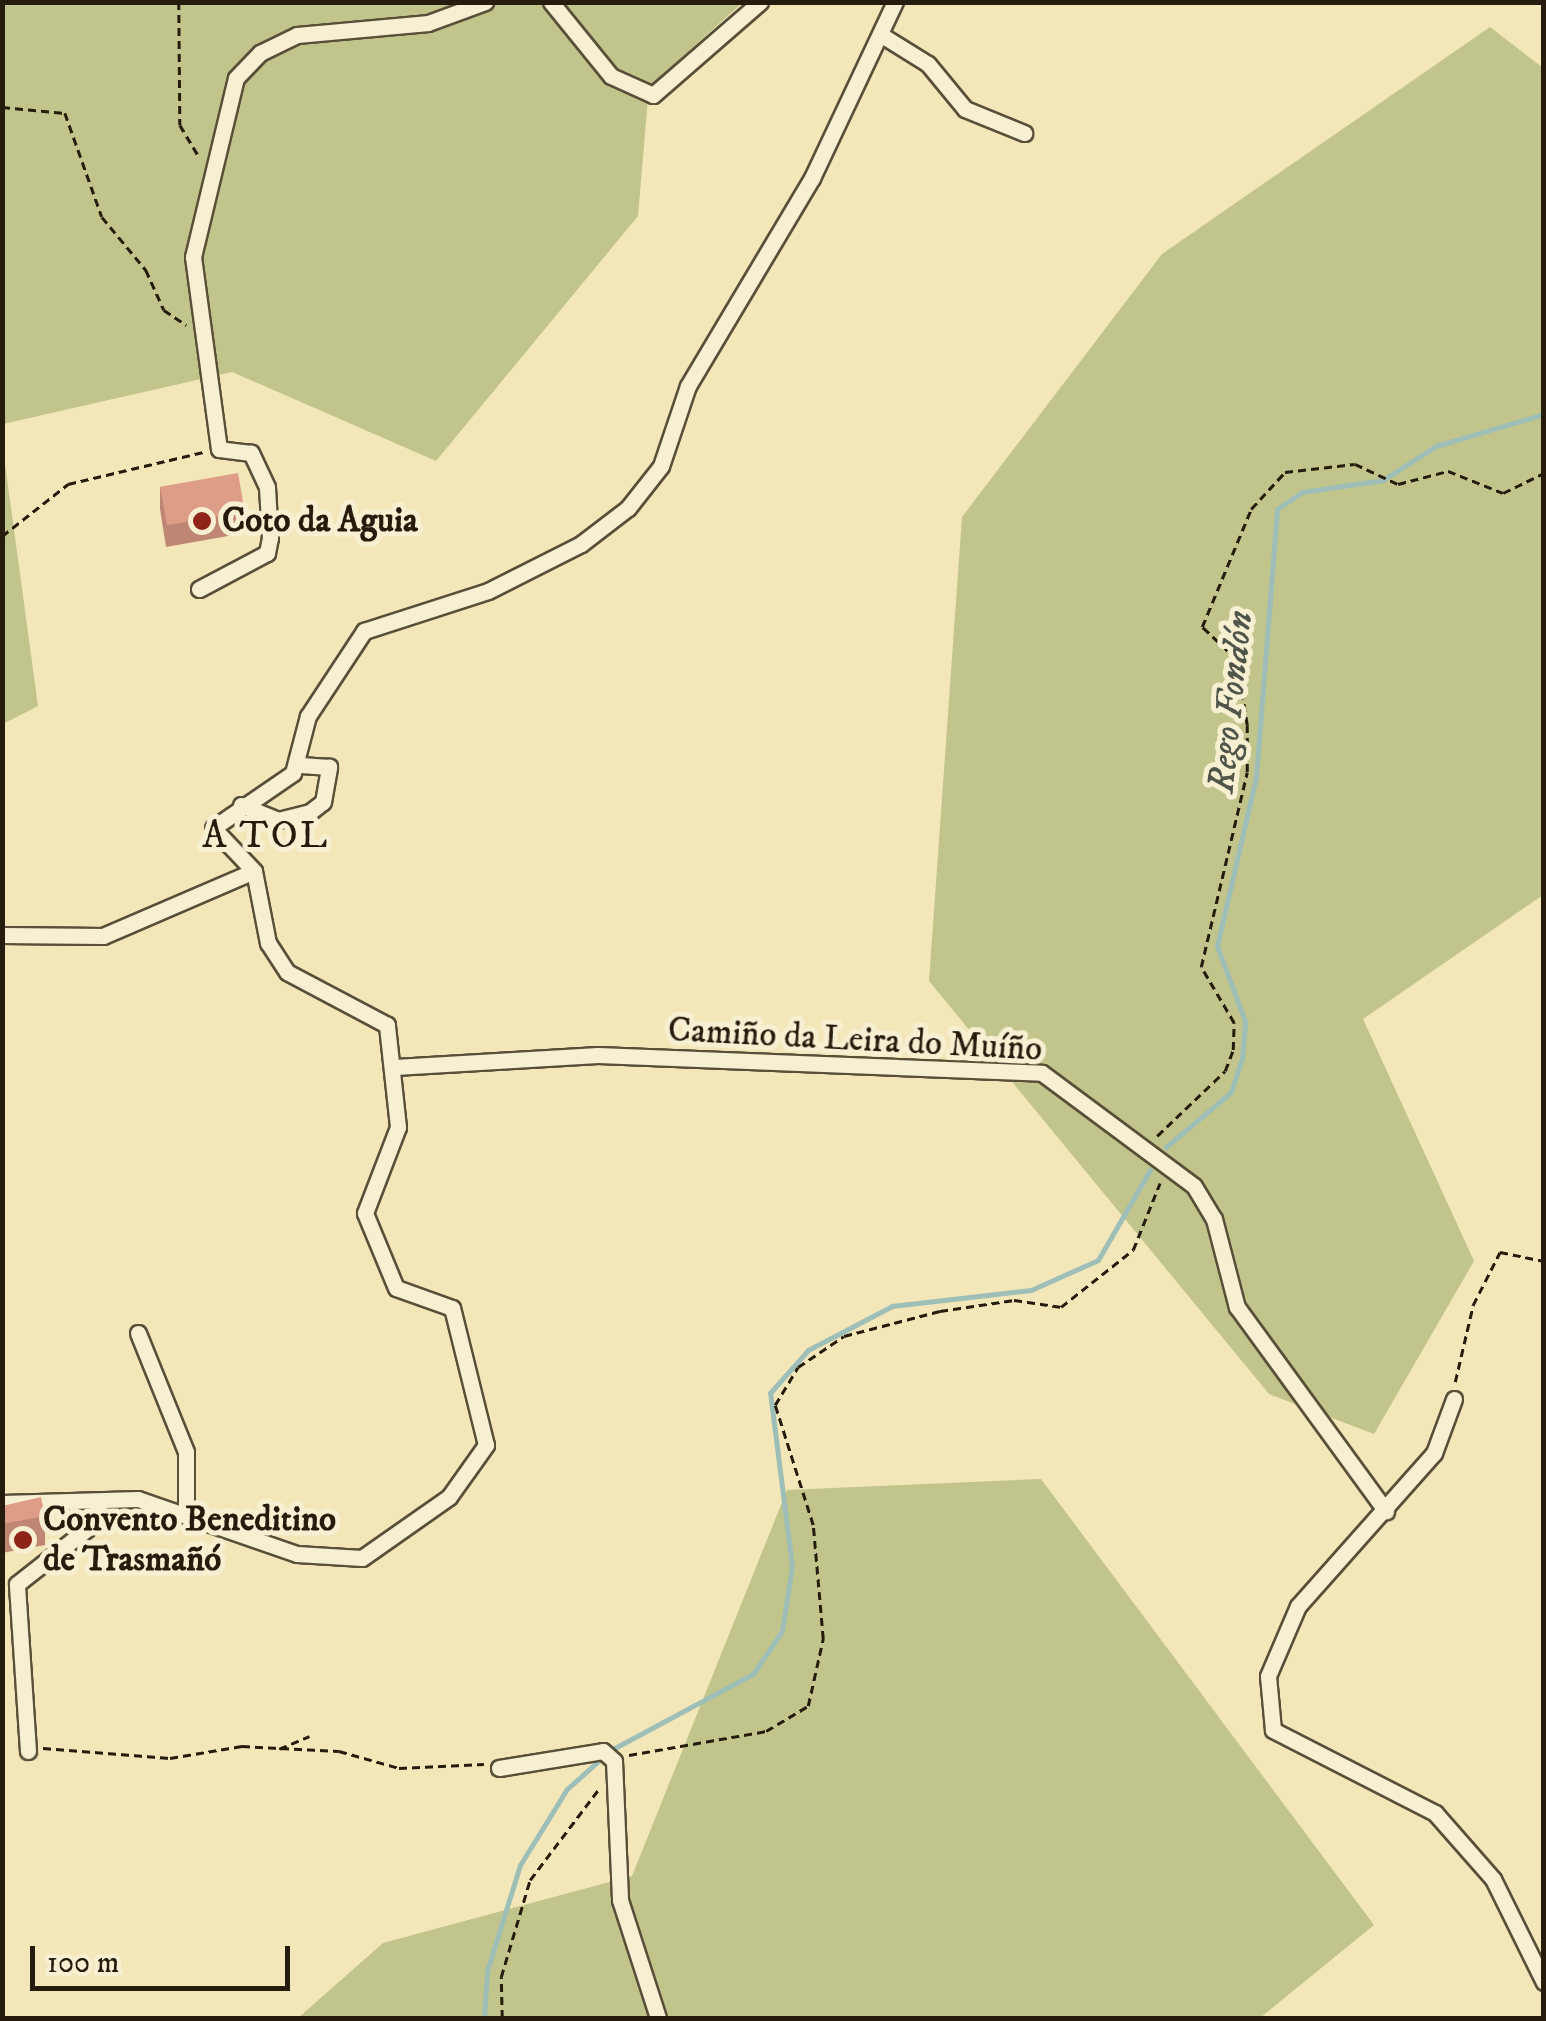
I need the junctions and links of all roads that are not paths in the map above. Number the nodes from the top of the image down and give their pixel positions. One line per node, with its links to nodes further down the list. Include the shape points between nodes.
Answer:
1 (485, 2): 7 (street, via 428,23 360,22 297,35 260,53 236,78 208,173 193,257 219,449 252,452 267,487 270,538 266,553)
2 (552, 2): 3 (street, via 611,76 653,95)
3 (760, 2)
4 (895, 2): 5 (street)
5 (883, 36): 6 (street, via 928,64 965,108); 8 (street, via 688,386 661,466 628,508 581,544 488,591 364,631 308,716)
6 (1024, 132)
7 (199, 589)
8 (297, 765): 9 (street); 9 (street, via 330,766 323,802 310,812 278,820)
9 (241, 805): 10 (street, via 213,828)
10 (254, 871): 11 (street, via 103,936); 12 (street, via 268,943 287,972 387,1024)
11 (4, 934)
12 (395, 1067): 17 (street, Camiño da Leira do Muíño, via 598,1055 1042,1074 1194,1186 1214,1219 1237,1307); 18 (street, via 398,1127 365,1214 396,1288 452,1308 486,1445 450,1497 362,1558 297,1554)
13 (138, 1333): 18 (street, via 186,1452)
14 (1454, 1399): 17 (street, via 1434,1453)
15 (101, 1501): 16 (street); 18 (street, via 138,1499); 19 (street, via 88,1529 17,1584)
16 (2, 1503)
17 (1386, 1510): 21 (street, via 1298,1606 1268,1676 1273,1730 1435,1813 1493,1879)
18 (186, 1516)
19 (28, 1751)
20 (498, 1768): 22 (street, via 603,1750 615,1766 620,1900)
21 (1544, 1982)
22 (658, 2018)

